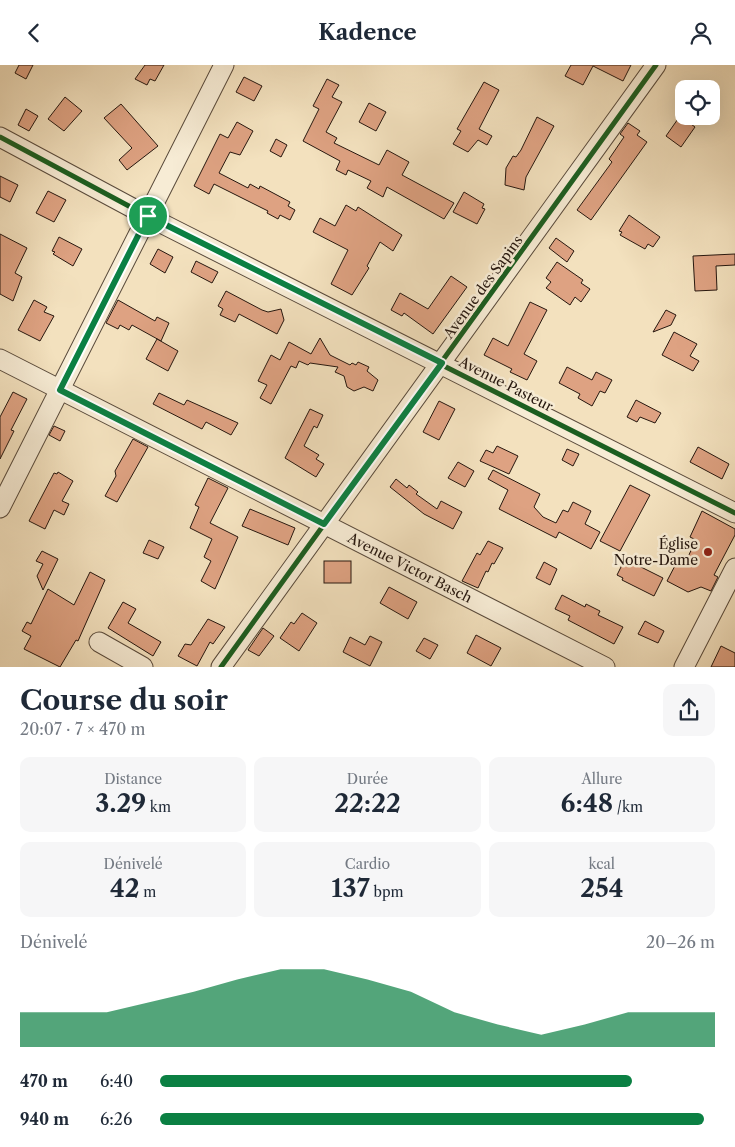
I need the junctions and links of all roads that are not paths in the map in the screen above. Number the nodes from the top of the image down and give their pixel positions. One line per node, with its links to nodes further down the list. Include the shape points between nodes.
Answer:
1 (224, 65): 4 (street)
2 (656, 65): 6 (street, Avenue des Sapins)
3 (0, 137): 4 (street, Avenue Pasteur)
4 (148, 216): 6 (street, Avenue Pasteur); 7 (street)
5 (0, 359): 7 (street, Avenue Victor Basch)
6 (442, 363): 9 (street, Avenue Pasteur); 10 (street, Avenue des Sapins)
7 (60, 390): 8 (street); 10 (street, Avenue Victor Basch)
8 (0, 509)
9 (735, 513)
10 (324, 524): 14 (street, Avenue des Sapins); 15 (street, Avenue Victor Basch)
11 (735, 568): 16 (street)
12 (99, 642): 13 (street)
13 (143, 667)
14 (221, 667)
15 (605, 667)
16 (684, 667)

